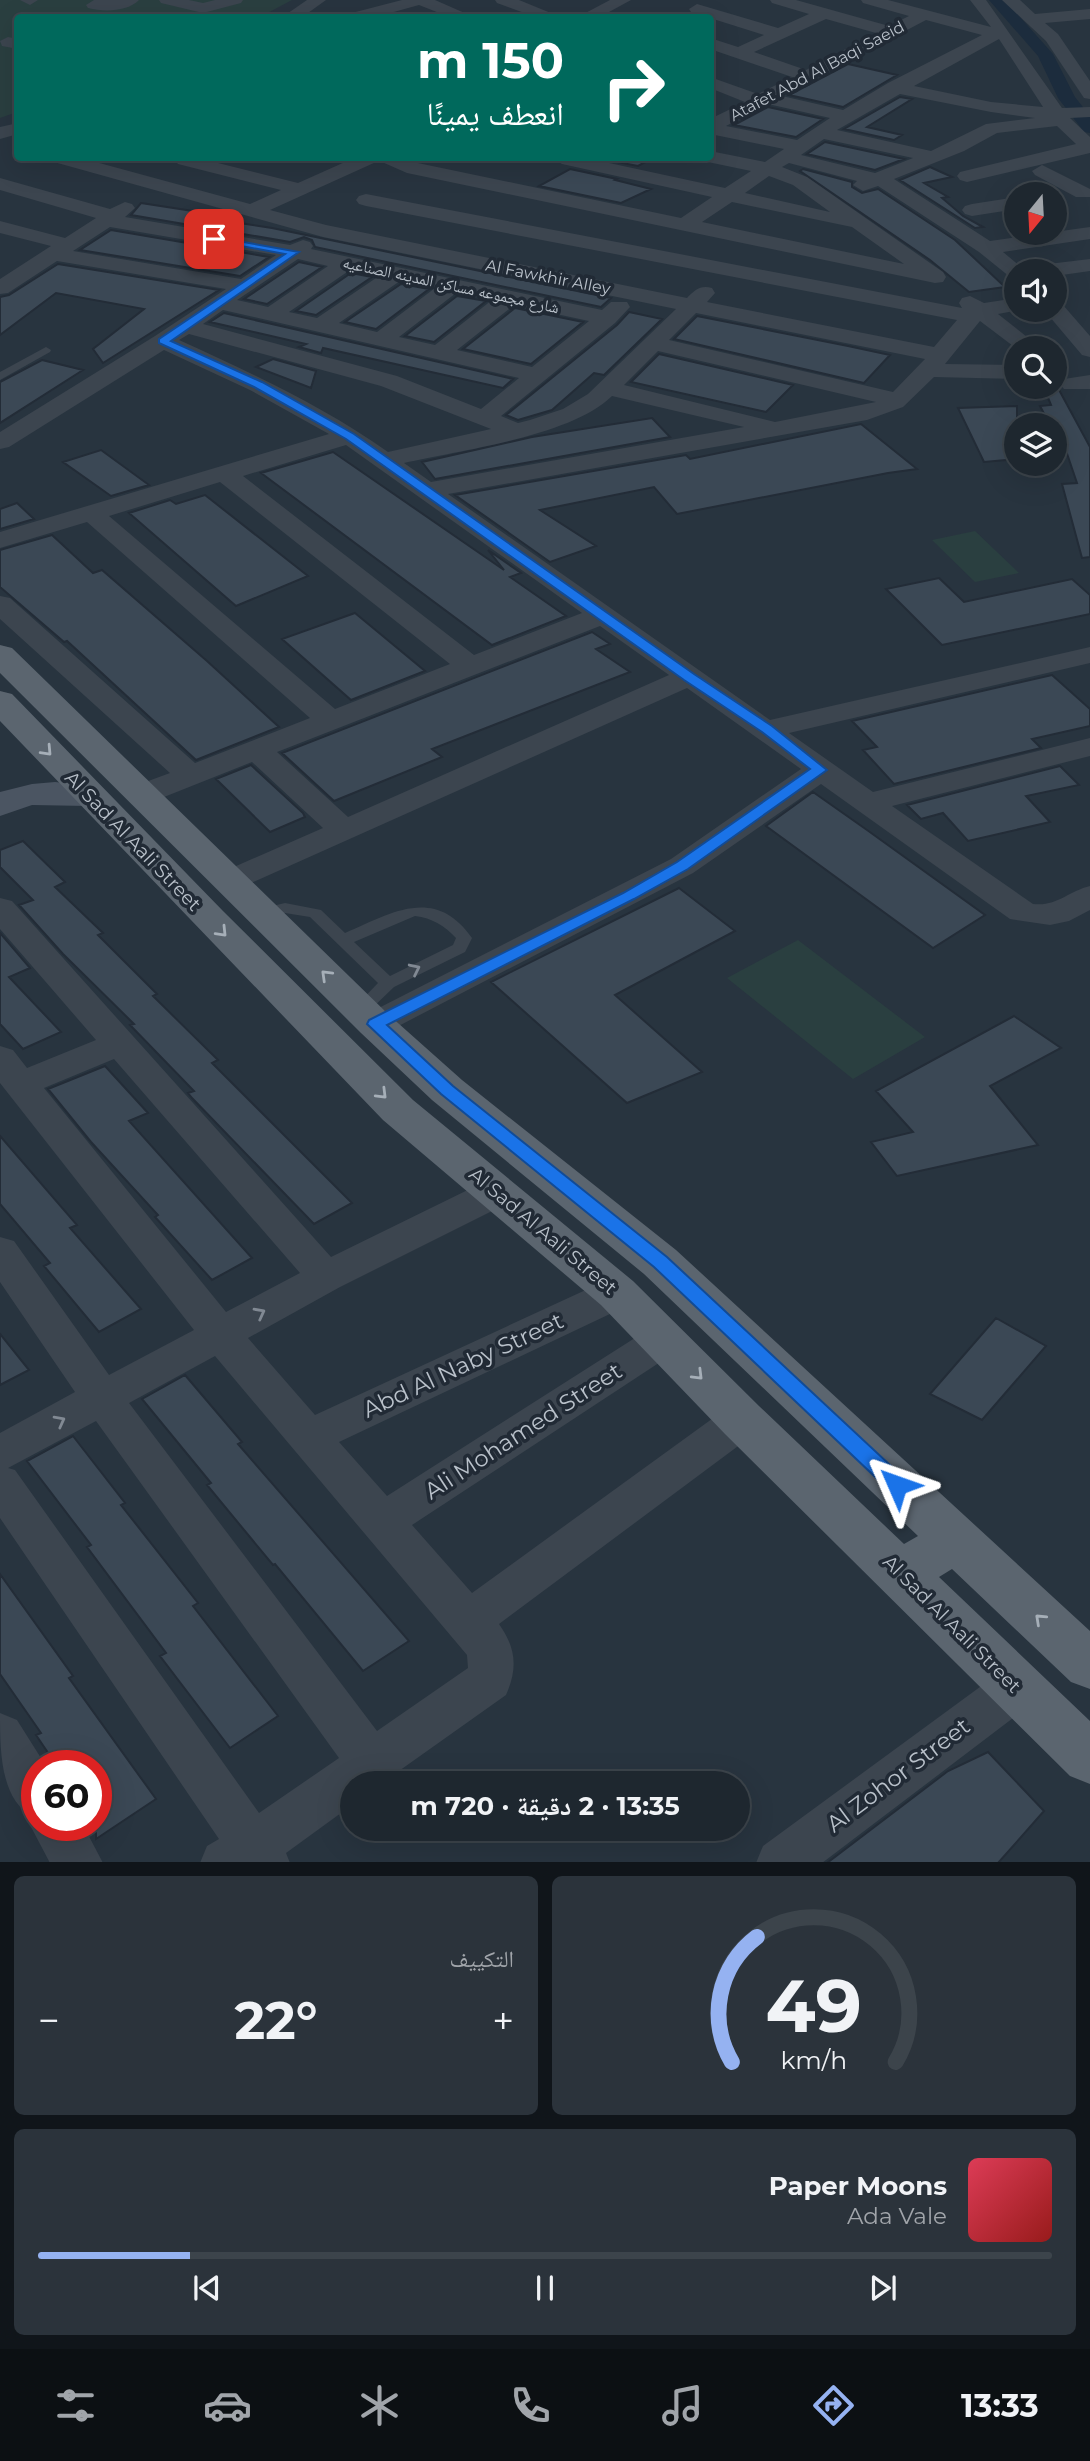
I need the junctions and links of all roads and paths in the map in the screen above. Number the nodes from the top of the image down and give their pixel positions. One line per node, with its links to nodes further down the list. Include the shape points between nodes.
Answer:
1 (131, 0): 13 (street)
2 (167, 0): 3 (street, via 203,8)
3 (235, 0)
4 (420, 0): 16 (street); 17 (street)
5 (503, 0): 18 (street)
6 (778, 0): 14 (street)
7 (869, 0): 22 (street)
8 (978, 0): 25 (street)
9 (1010, 0): 23 (street)
10 (611, 2): 19 (street)
11 (698, 3): 20 (street); 26 (street)
12 (316, 7): 15 (street)
13 (92, 11)
14 (825, 13): 24 (street); 26 (street)
15 (299, 14)
16 (371, 14)
17 (457, 14)
18 (543, 14)
19 (591, 14)
20 (683, 14)
21 (1090, 14): 23 (street)
22 (923, 15): 24 (street, Atafet Abd Al Baqi Saeid); 25 (street)
23 (1031, 19): 29 (street, via 1052,38 1072,47)
24 (891, 32): 30 (street, Atafet Abd Al Baqi Saeid)
25 (999, 32): 32 (street); 38 (street)
26 (780, 34): 28 (street)
27 (714, 44): 28 (street)
28 (738, 53): 30 (street)
29 (1082, 71): 33 (street)
30 (807, 76): 34 (street, Atafet Abd Al Baqi Saeid)
31 (714, 83): 34 (street)
32 (894, 87): 35 (street); 37 (street)
33 (1089, 92)
34 (762, 100): 37 (street); 39 (street, Atafet Abd Al Baqi Saeid)
35 (1005, 111): 38 (street); 41 (street)
36 (1090, 113): 38 (street)
37 (845, 116): 42 (street)
38 (1059, 118): 41 (street); 43 (street)
39 (714, 124)
40 (714, 124): 44 (street)
41 (993, 128): 45 (street)
42 (820, 132): 44 (street); 45 (street)
43 (1090, 147): 56 (street)
44 (792, 151): 53 (street); 57 (street)
45 (933, 157): 57 (street)
46 (714, 158): 53 (street)
47 (71, 161): 59 (street, Al Fawkhir Alley)
48 (189, 161): 60 (street)
49 (362, 161): 54 (street)
50 (402, 161): 65 (street); 66 (street)
51 (575, 161): 62 (street)
52 (317, 162): 54 (street)
53 (766, 168): 62 (street); 64 (street, via 800,181)
54 (341, 170): 60 (street)
55 (1042, 171): 61 (street)
56 (967, 176)
57 (878, 179): 64 (street); 77 (street)
58 (0, 184): 70 (street, شارع مجموعه مساكن المدينه الصناعيه)
59 (160, 187): 69 (street, Al Fawkhir Alley); 70 (street)
60 (300, 189): 69 (street)
61 (1087, 192): 63 (street)
62 (728, 195): 71 (street); 72 (street)
63 (1068, 195)
64 (828, 199): 71 (street)
65 (366, 200): 74 (street); 75 (street)
66 (577, 203): 72 (street); 75 (street)
67 (1004, 205): 68 (street)
68 (972, 210)
69 (249, 212): 74 (street, Al Fawkhir Alley)
70 (110, 218): 78 (street); 79 (street, شارع مجموعه مساكن المدينه الصناعيه)
71 (863, 225): 86 (street)
72 (683, 226): 86 (street)
73 (0, 227): 78 (street)
74 (323, 231): 79 (street); 90 (street, Al Fawkhir Alley)
75 (542, 233): 84 (street)
76 (1090, 233): 77 (street)
77 (986, 248): 81 (street)
78 (62, 249): 87 (street); 89 (street)
79 (294, 252): 80 (street, شارع مجموعه مساكن المدينه الصناعيه); 89 (street)
80 (346, 263): 85 (street, شارع مجموعه مساكن المدينه الصناعيه); 96 (street)
81 (1004, 263)
82 (1090, 265): 83 (street)
83 (1067, 268)
84 (728, 269): 93 (street); 95 (street)
85 (396, 274): 88 (street, شارع مجموعه مساكن المدينه الصناعيه); 99 (street)
86 (935, 277): 95 (street)
87 (6, 280)
88 (453, 285): 91 (street, شارع مجموعه مساكن المدينه الصناعيه); 102 (street)
89 (247, 286): 92 (street)
90 (635, 295): 93 (street, Al Fawkhir Alley); 97 (street)
91 (510, 298): 97 (street, شارع مجموعه مساكن المدينه الصناعيه); 106 (street)
92 (221, 303): 96 (street); 100 (street)
93 (691, 306): 103 (street); 107 (street, Al Fawkhir Alley)
94 (1004, 307): 95 (street)
95 (976, 313): 101 (street); 107 (street)
96 (272, 314): 99 (street)
97 (607, 318): 109 (street)
98 (1066, 322): 105 (street)
99 (321, 326): 102 (street)
100 (174, 334): 113 (street, via 389,381); 116 (street); 117 (street)
101 (1011, 336)
102 (382, 340): 106 (street)
103 (653, 343): 111 (street); 112 (street)
104 (46, 350): 110 (lane)
105 (1090, 350)
106 (439, 353): 109 (street)
107 (932, 363): 108 (street, Al Fawkhir Alley); 112 (street)
108 (1004, 371)
109 (537, 375): 113 (street)
110 (0, 377)
111 (607, 388): 114 (street); 115 (street, via 571,414)
112 (897, 400): 114 (street, via 867,413)
113 (486, 417): 115 (street)
114 (779, 428): 120 (street)
115 (517, 431): 118 (street)
116 (350, 436): 118 (street); 119 (street)
117 (0, 442)
118 (384, 460): 120 (street)
119 (224, 473): 121 (street); 127 (street)
120 (426, 490): 124 (street)
121 (90, 513): 122 (street); 130 (street)
122 (0, 540)
123 (0, 604): 135 (street)
124 (603, 615): 127 (street); 128 (street)
125 (0, 655): 136 (main road, Al Sad Al Aali Street)
126 (1083, 664): 131 (street)
127 (471, 667): 130 (street)
128 (689, 677): 131 (street); 140 (street)
129 (0, 701): 137 (main road, Al Sad Al Aali Street, one-way to 137)
130 (331, 721): 133 (street)
131 (767, 729): 134 (street)
132 (1090, 747): 138 (street)
133 (257, 750): 135 (street); 140 (street)
134 (820, 770): 138 (street); 146 (street, via 682,866 628,896)
135 (191, 776): 136 (street)
136 (144, 794): 141 (main road, Al Sad Al Aali Street)
137 (88, 795): 139 (main road, via 34,794); 149 (main road, Al Sad Al Aali Street, one-way to 149, via 398,1110)
138 (866, 803): 142 (street, via 1022,912 1058,915)
139 (0, 805)
140 (344, 830): 141 (street)
141 (229, 881): 144 (main road, Al Sad Al Aali Street)
142 (1090, 896)
143 (0, 908): 147 (street)
144 (262, 913): 145 (lane, via 285,908 309,911); 146 (main road, Al Sad Al Aali Street, one-way to 144)
145 (344, 940): 146 (lane); 146 (lane, one-way to 145, via 459,948 463,935 435,914 417,910)
146 (375, 1005): 161 (main road, Al Sad Al Aali Street, via 447,1090 660,1262)
147 (121, 1043): 148 (street); 151 (street)
148 (11, 1071): 153 (street)
149 (497, 1192): 151 (street); 152 (main road, Al Sad Al Aali Street)
150 (0, 1251): 155 (street)
151 (326, 1277): 153 (street, one-way to 151)
152 (617, 1293): 154 (main road, Al Sad Al Aali Street); 157 (street, Abd Al Naby Street)
153 (220, 1334): 155 (street); 157 (street)
154 (663, 1340): 156 (main road, Al Sad Al Aali Street, one-way to 156); 160 (street, Ali Mohamed Street)
155 (102, 1398): 158 (street, one-way to 155); 168 (street)
156 (742, 1420): 162 (main road, Al Sad Al Aali Street); 163 (street)
157 (309, 1437): 160 (street)
158 (0, 1453)
159 (0, 1483): 171 (street)
160 (382, 1522): 163 (street)
161 (956, 1540): 162 (main road); 164 (main road, Al Sad Al Aali Street, one-way to 161)
162 (901, 1573): 165 (main road, Al Sad Al Aali Street)
163 (468, 1621): 168 (street, via 488,1645 493,1662 489,1680)
164 (1090, 1665)
165 (1016, 1688): 167 (main road, Al Sad Al Aali Street); 173 (street, Al Zohor Street)
166 (0, 1735): 169 (street)
167 (1090, 1758)
168 (372, 1763): 171 (street)
169 (21, 1769)
170 (65, 1841): 172 (street)
171 (248, 1857)
172 (77, 1862)
173 (782, 1862)

